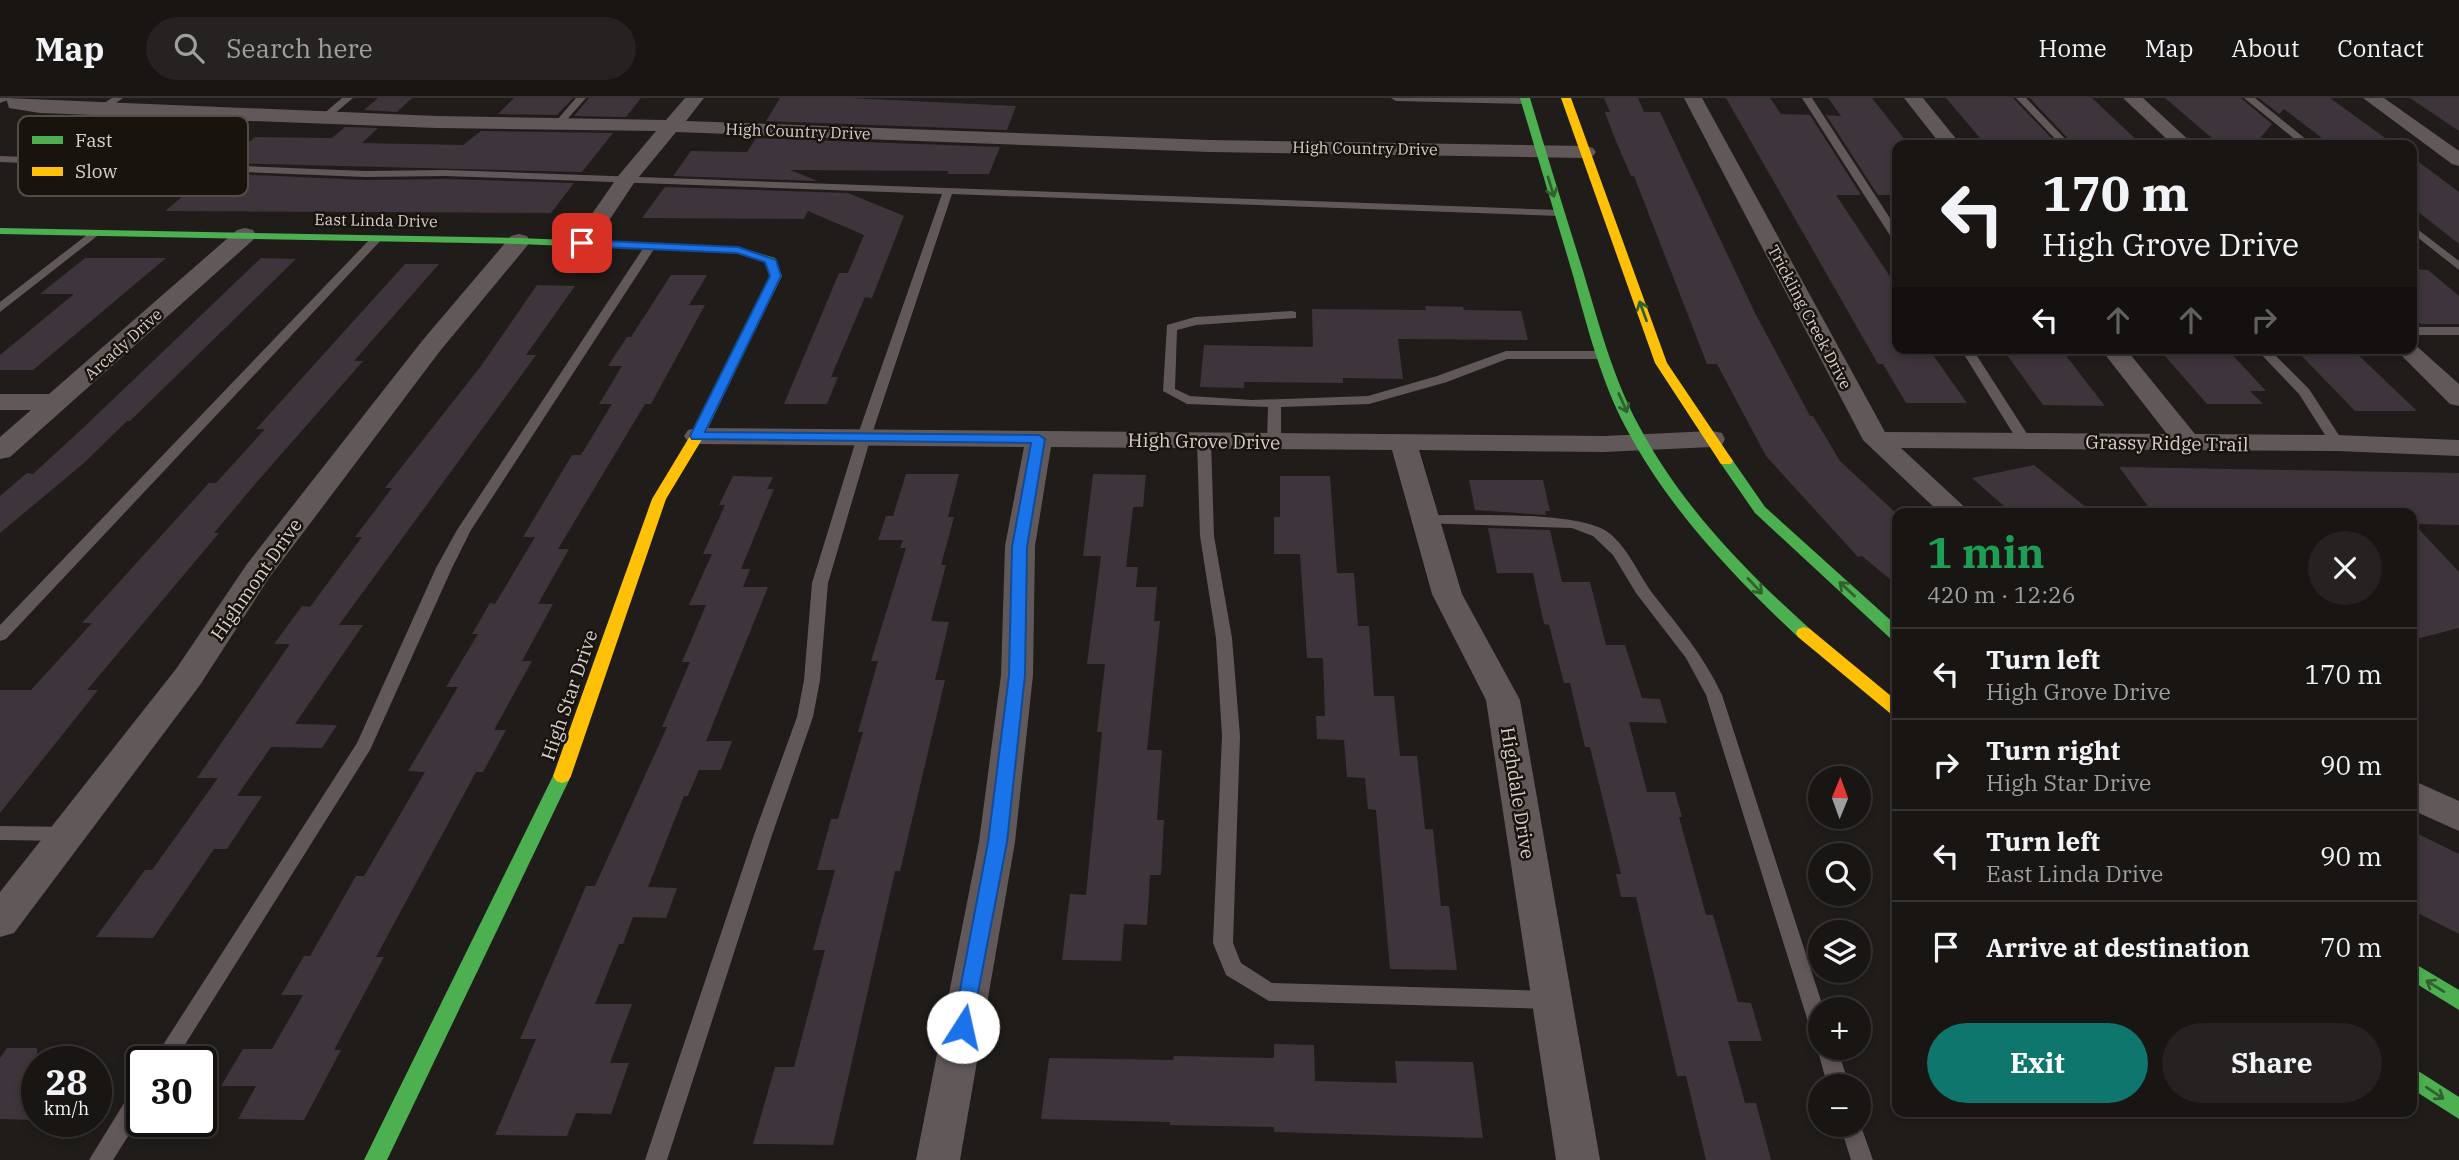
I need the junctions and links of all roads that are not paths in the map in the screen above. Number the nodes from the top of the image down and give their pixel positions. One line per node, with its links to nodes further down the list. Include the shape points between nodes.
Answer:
1 (8, 98): 18 (lane)
2 (15, 98): 20 (street, High Country Drive, via 16,104)
3 (118, 98): 20 (lane)
4 (235, 98): 21 (street)
5 (348, 98): 22 (lane)
6 (581, 98): 24 (lane)
7 (695, 98): 25 (street)
8 (1396, 98): 17 (lane)
9 (1566, 98): 31 (street)
10 (1693, 98): 67 (street, Trickling Creek Drive)
11 (1807, 98): 39 (lane)
12 (1913, 98): 26 (street)
13 (2021, 98): 27 (lane)
14 (2132, 98): 28 (street)
15 (2249, 98): 29 (lane)
16 (2372, 98): 34 (street)
17 (1526, 99): 30 (street)
18 (0, 100)
19 (454, 106): 23 (street)
20 (102, 109): 21 (street, High Country Drive)
21 (214, 114): 22 (street, High Country Drive)
22 (324, 118): 23 (street, High Country Drive)
23 (437, 122): 24 (street, High Country Drive)
24 (560, 122): 25 (street, High Country Drive)
25 (670, 127): 30 (street, High Country Drive); 36 (street)
26 (1947, 140)
27 (2061, 140)
28 (2178, 140)
29 (2302, 140)
30 (1540, 151): 31 (street, High Country Drive); 38 (street, one-way to 38)
31 (1586, 152): 66 (street, one-way to 31, via 1661,363)
32 (0, 159): 33 (lane)
33 (18, 160)
34 (2459, 160)
35 (248, 169): 36 (lane)
36 (626, 179): 37 (lane); 46 (street)
37 (948, 191): 38 (lane); 64 (lane)
38 (1559, 213): 58 (street)
39 (1892, 229)
40 (0, 231): 42 (street, East Linda Drive)
41 (2417, 232): 49 (lane)
42 (96, 233): 43 (street, East Linda Drive); 50 (lane)
43 (245, 235): 44 (street, East Linda Drive); 61 (street, Arcady Drive)
44 (377, 238): 45 (street, East Linda Drive); 80 (lane)
45 (519, 241): 46 (street, East Linda Drive); 85 (street, Highmont Drive, via 431,346 258,571 188,677)
46 (582, 243): 47 (street, East Linda Drive)
47 (650, 246): 48 (street, East Linda Drive); 91 (lane, via 464,530 364,745)
48 (751, 252): 63 (street, High Star Drive, via 771,260 776,276)
49 (2459, 267)
50 (0, 308)
51 (1292, 315): 62 (lane, via 1195,321 1171,328 1168,391 1188,400)
52 (2417, 331): 53 (lane)
53 (2459, 331)
54 (1970, 354): 68 (lane)
55 (2117, 354): 74 (street)
56 (2267, 354): 73 (lane, via 2304,392)
57 (2412, 354): 59 (street)
58 (1602, 355): 62 (lane, via 1506,355 1368,400); 72 (street, one-way to 72)
59 (2459, 398)
60 (0, 402): 61 (street)
61 (57, 402): 76 (street, Arcady Drive)
62 (1275, 404): 70 (lane)
63 (696, 436): 64 (street, High Grove Drive); 97 (street, High Star Drive, via 659,499 569,763)
64 (864, 437): 65 (street, High Grove Drive); 98 (lane, via 820,583 805,717)
65 (1039, 439): 69 (street, High Grove Drive); 99 (street, via 1020,547 1017,675 997,842)
66 (1712, 439): 72 (street, High Grove Drive); 79 (street, one-way to 66, via 1760,510)
67 (1876, 440): 68 (street, Grassy Ridge Trail); 77 (street, Trickling Creek Drive)
68 (2024, 440): 74 (street, Grassy Ridge Trail)
69 (1204, 441): 70 (street, High Grove Drive); 89 (lane, via 1207,537 1224,638 1231,736 1223,943 1233,970 1269,992)
70 (1274, 442): 71 (street, High Grove Drive)
71 (1403, 443): 72 (street, High Grove Drive); 78 (street, Highdale Drive)
72 (1642, 443): 81 (street, one-way to 81, via 1727,558 1827,655)
73 (2337, 443): 74 (street, Grassy Ridge Trail); 75 (street, Grassy Ridge Trail)
74 (2189, 444)
75 (2459, 448)
76 (0, 451)
77 (1951, 508)
78 (1425, 520): 88 (lane, via 1572,523 1606,538 1623,558 1645,595 1703,667); 89 (street, Highdale Drive, via 1447,594 1503,700)
79 (1892, 630)
80 (0, 635)
81 (1892, 706)
82 (2417, 795): 83 (street)
83 (2456, 806)
84 (0, 833): 85 (lane)
85 (68, 834): 86 (street, Highmont Drive)
86 (0, 921)
87 (2417, 974): 90 (street, one-way to 87)
88 (1810, 997)
89 (1552, 1000): 100 (street, Highdale Drive)
90 (2459, 1001)
91 (172, 1046)
92 (2417, 1080): 93 (street, one-way to 93)
93 (2459, 1109)
94 (126, 1119): 96 (lane)
95 (1855, 1137): 101 (lane)
96 (100, 1160)
97 (375, 1160)
98 (656, 1160)
99 (938, 1160)
100 (1578, 1160)
101 (1862, 1160)

